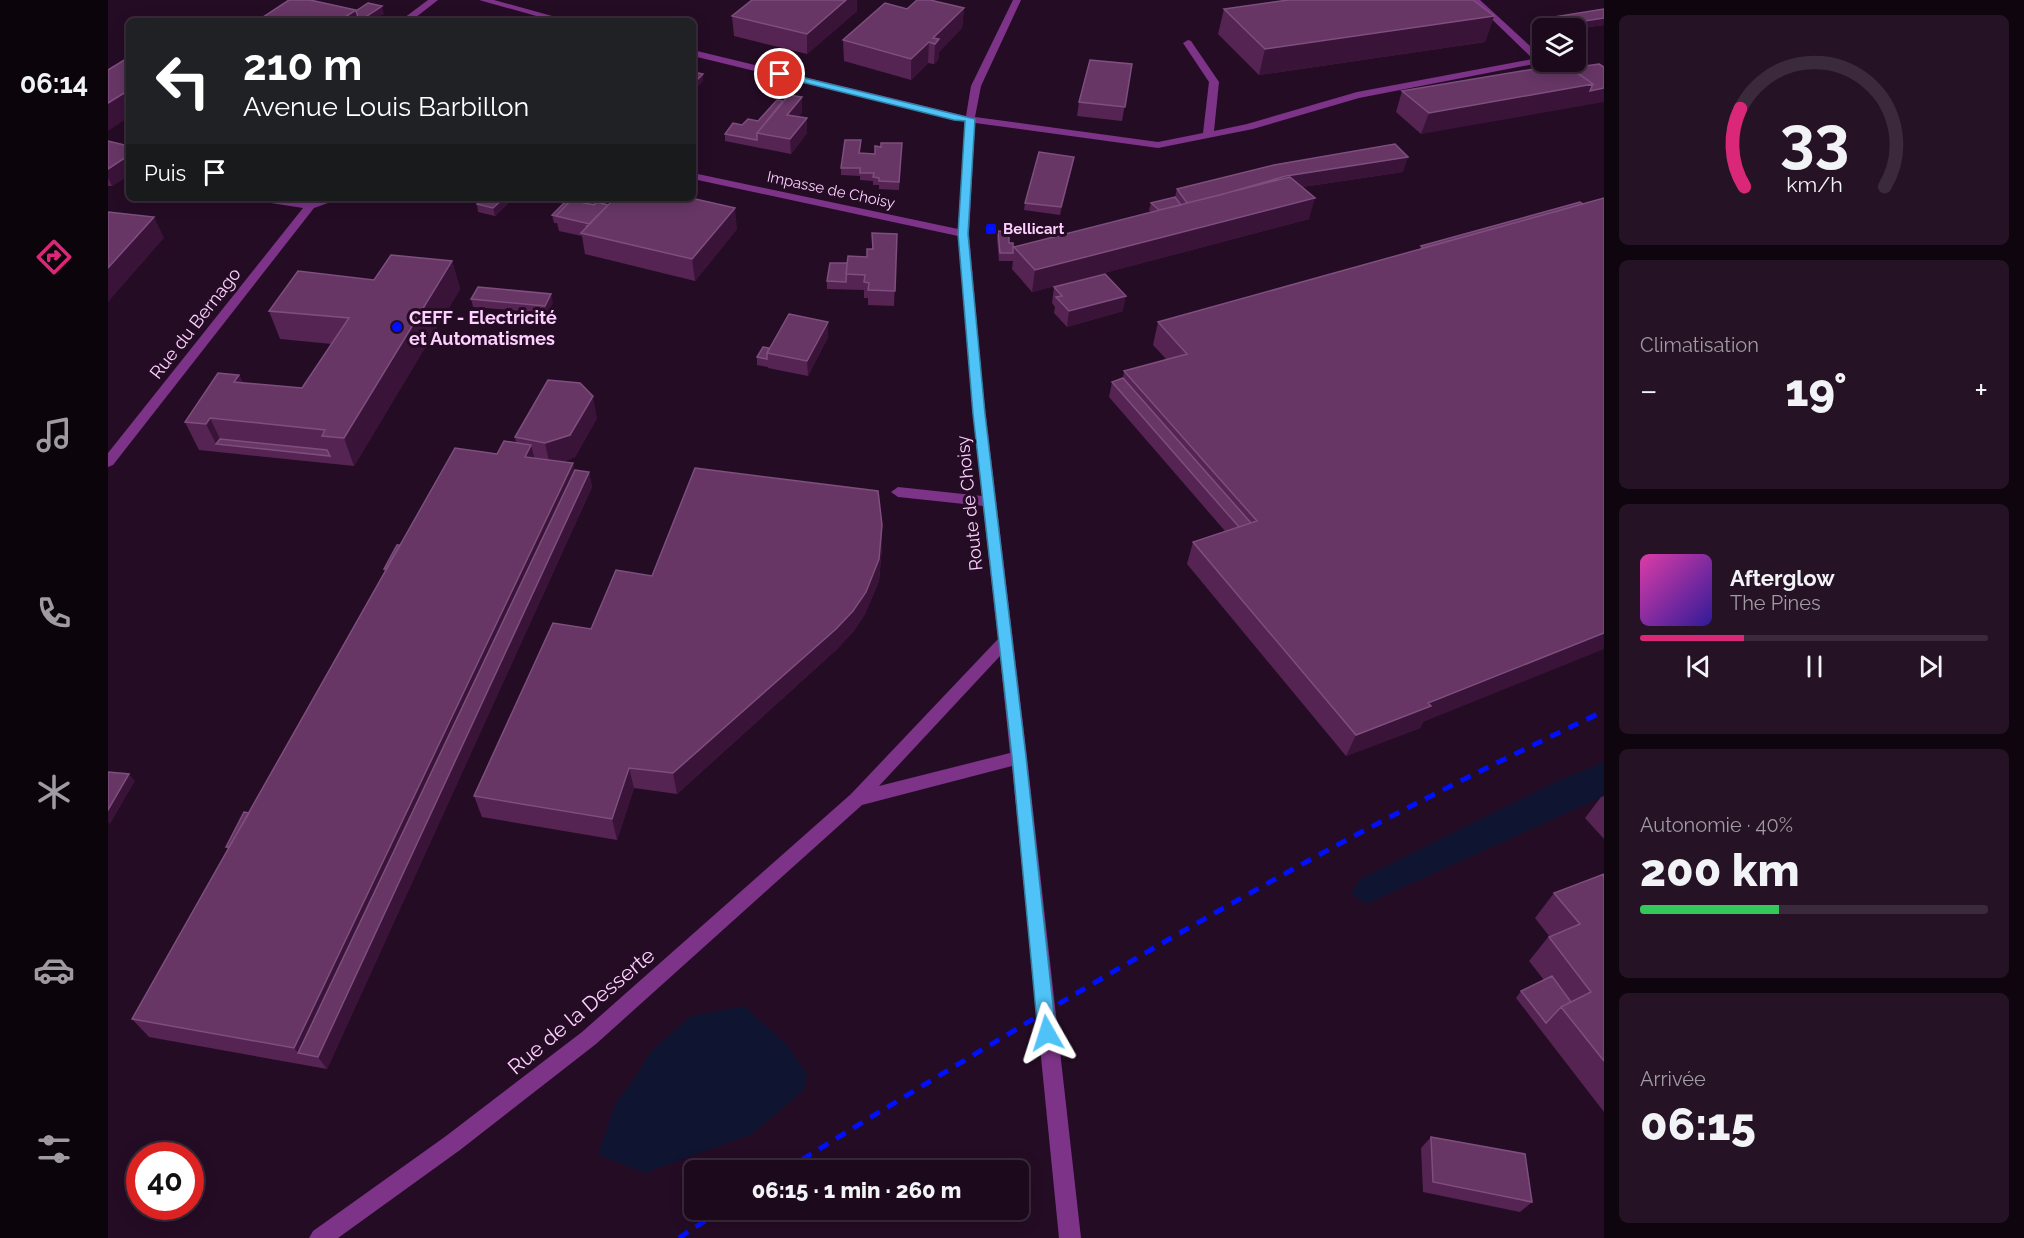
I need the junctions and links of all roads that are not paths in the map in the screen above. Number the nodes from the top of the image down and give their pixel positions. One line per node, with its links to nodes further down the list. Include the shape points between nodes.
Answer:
1 (434, 0): 5 (street)
2 (483, 0): 6 (street)
3 (1017, 0): 9 (street, Route de Choisy, via 976,86)
4 (1476, 1): 10 (street, via 1540,60 1357,95)
5 (409, 18)
6 (553, 18)
7 (1188, 43): 10 (street, via 1214,82)
8 (696, 54): 9 (street)
9 (970, 119): 10 (street, via 1158,145); 15 (street, Route de Choisy)
10 (1208, 135)
11 (696, 177): 15 (street, Impasse de Choisy)
12 (278, 201): 14 (street)
13 (327, 201): 14 (street)
14 (310, 206): 16 (street, Rue du Bernago)
15 (963, 234): 18 (street, Route de Choisy)
16 (108, 462)
17 (898, 492): 18 (street)
18 (988, 502): 19 (street, Route de Choisy)
19 (1004, 642): 20 (street, Route de Choisy); 21 (street, Rue de la Desserte)
20 (1019, 757): 21 (street, Rue de la Desserte); 23 (street, Route de Choisy)
21 (857, 799): 22 (street, Rue de la Desserte, via 589,1038 453,1143)
22 (320, 1238)
23 (1070, 1238)

